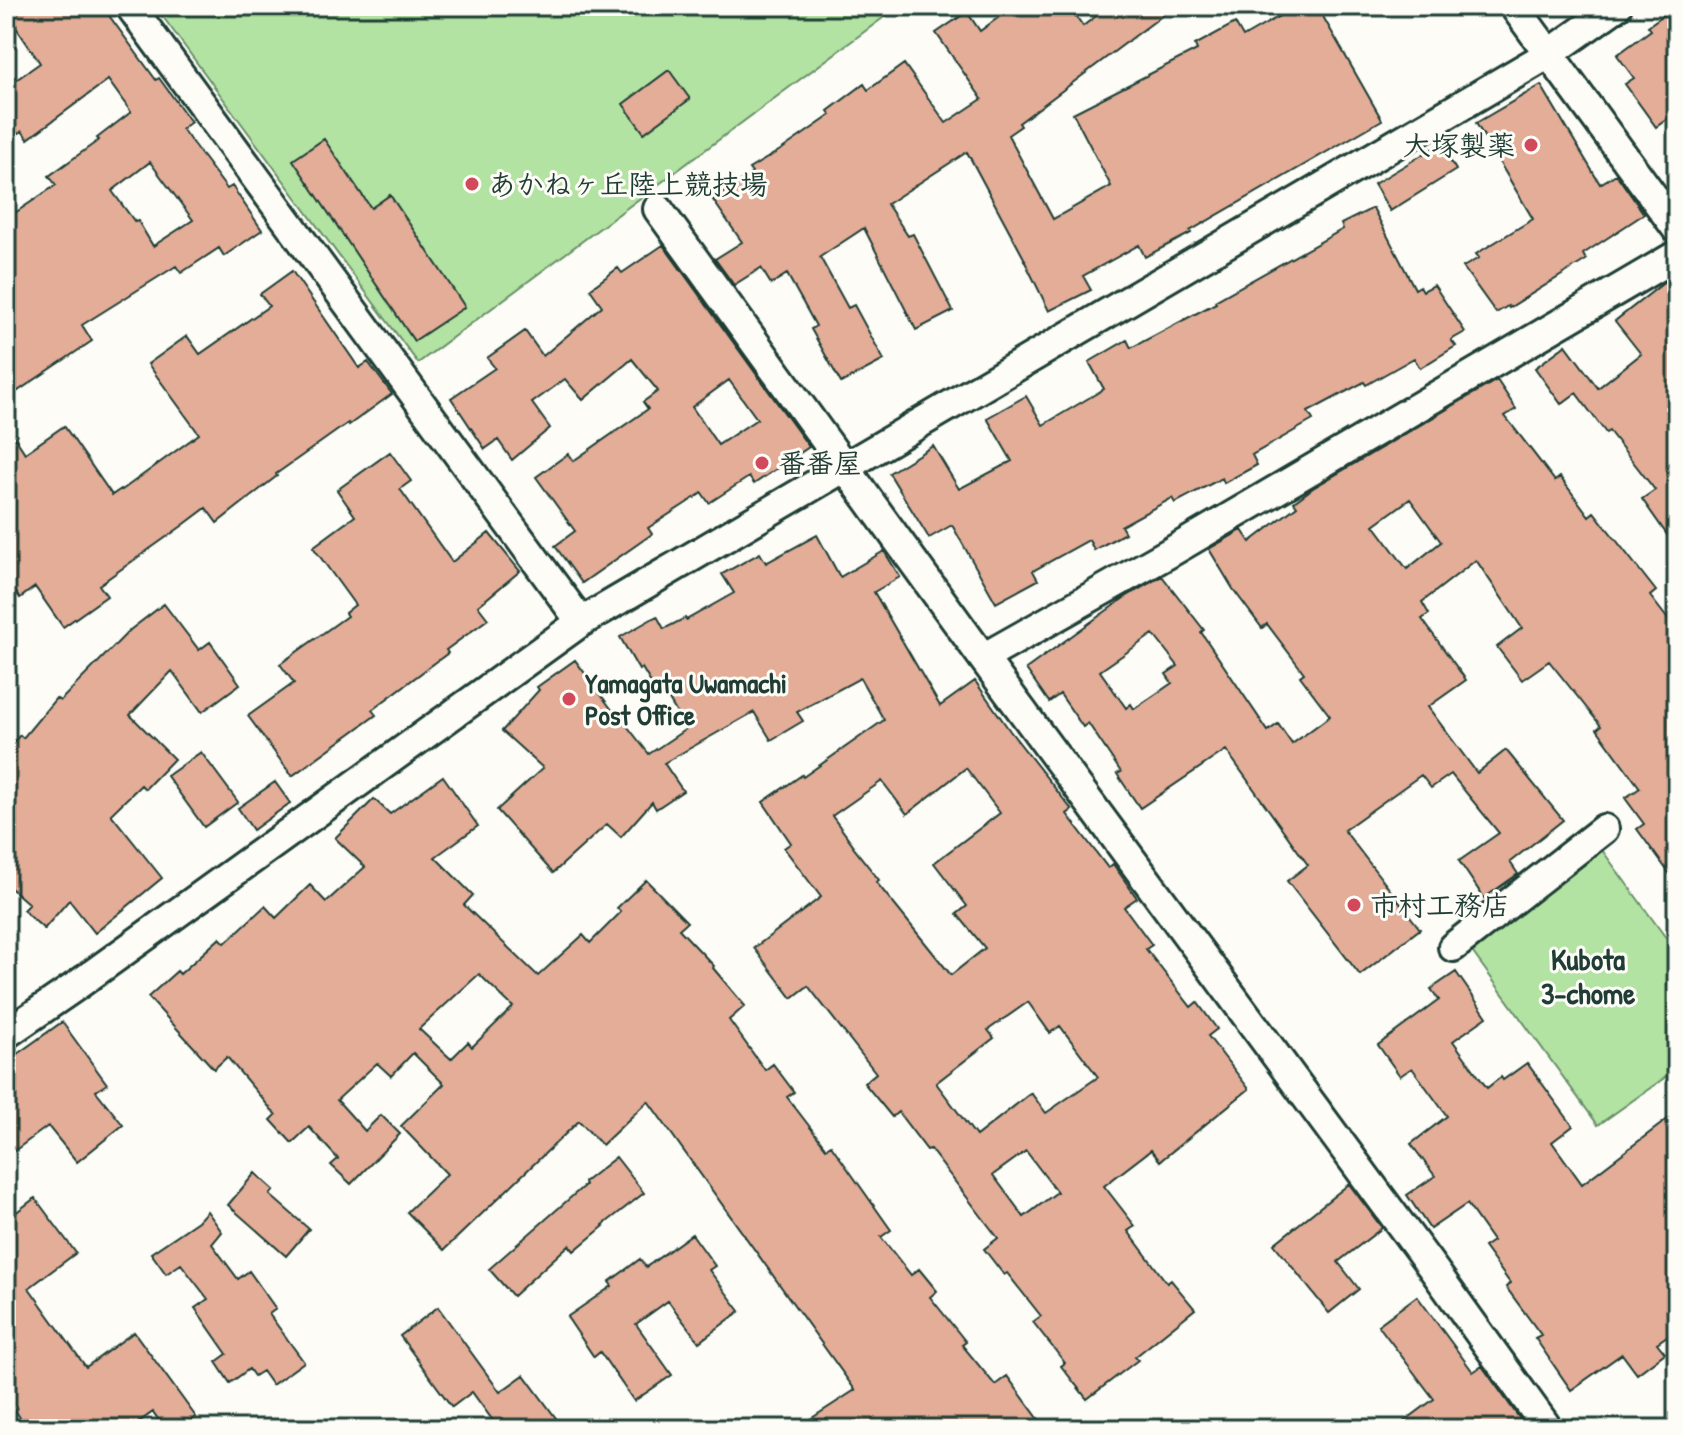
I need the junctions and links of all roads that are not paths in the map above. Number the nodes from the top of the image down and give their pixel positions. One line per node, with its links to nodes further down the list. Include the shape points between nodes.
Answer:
1 (130, 6): 9 (street)
2 (1514, 6): 4 (street)
3 (1617, 6): 4 (street)
4 (1549, 54): 6 (street); 8 (street)
5 (658, 209): 8 (street)
6 (1677, 229)
7 (1677, 255): 10 (street)
8 (844, 467): 9 (street); 10 (street)
9 (581, 622): 13 (street)
10 (983, 658): 14 (street)
11 (1604, 829): 12 (street)
12 (1453, 947)
13 (6, 1034)
14 (1548, 1429)

